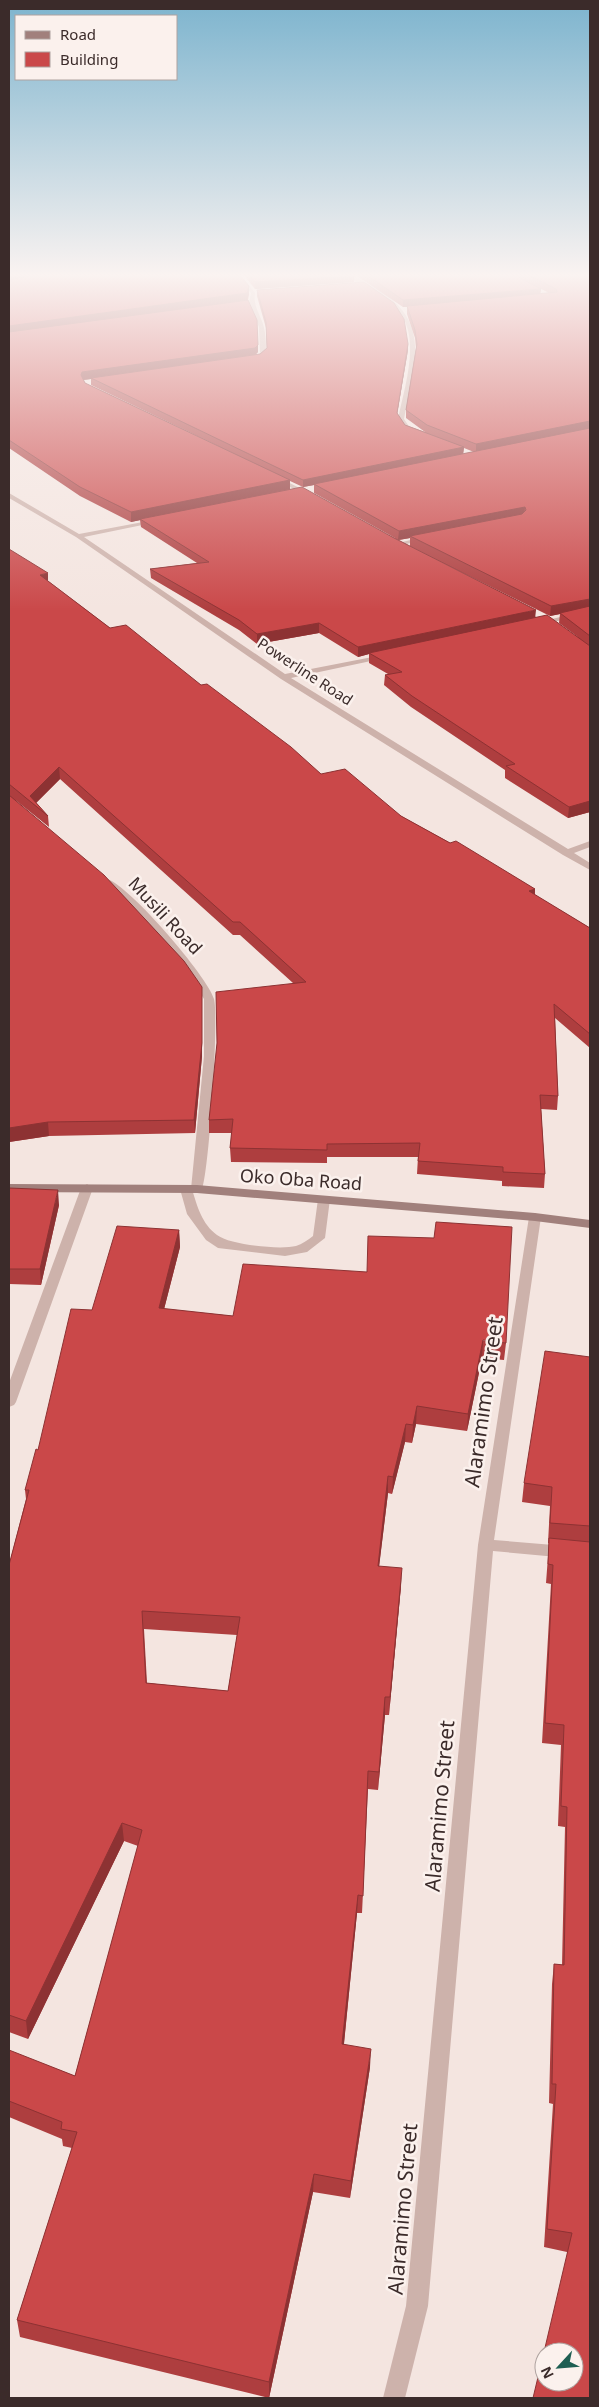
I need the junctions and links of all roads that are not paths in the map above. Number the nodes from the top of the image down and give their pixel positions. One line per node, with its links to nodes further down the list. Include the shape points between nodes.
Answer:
1 (407, 386): 2 (street, via 401,419 408,429)
2 (424, 436)
3 (265, 472): 5 (street)
4 (310, 488): 5 (street)
5 (301, 490): 6 (street); 8 (street)
6 (292, 492)
7 (9, 495): 10 (street, Powerline Road)
8 (317, 499)
9 (166, 518): 10 (street)
10 (78, 536): 20 (street, Powerline Road)
11 (435, 536): 13 (street)
12 (389, 539): 13 (street)
13 (397, 544): 14 (street)
14 (414, 552)
15 (590, 612): 17 (street)
16 (540, 617): 17 (street)
17 (552, 624): 18 (street)
18 (530, 625)
19 (398, 653): 20 (street)
20 (284, 677): 22 (street, Powerline Road)
21 (590, 844): 22 (street)
22 (566, 853): 23 (street, Powerline Road)
23 (590, 867)
24 (98, 874): 27 (street, Musili Road, via 127,898 179,952 209,999 210,1056)
25 (9, 1188): 26 (street, Oko Oba Road)
26 (86, 1188): 27 (street, Oko Oba Road); 31 (street)
27 (191, 1189): 28 (street, Oko Oba Road); 28 (street, via 193,1214 223,1245 285,1252 302,1249 319,1238)
28 (324, 1199): 29 (street, Oko Oba Road)
29 (535, 1217): 30 (street, Oko Oba Road); 32 (street, Alaramimo Street)
30 (590, 1224)
31 (9, 1402)
32 (486, 1545): 33 (street); 34 (street, Alaramimo Street, via 417,2306)
33 (590, 1554)
34 (394, 2398)

